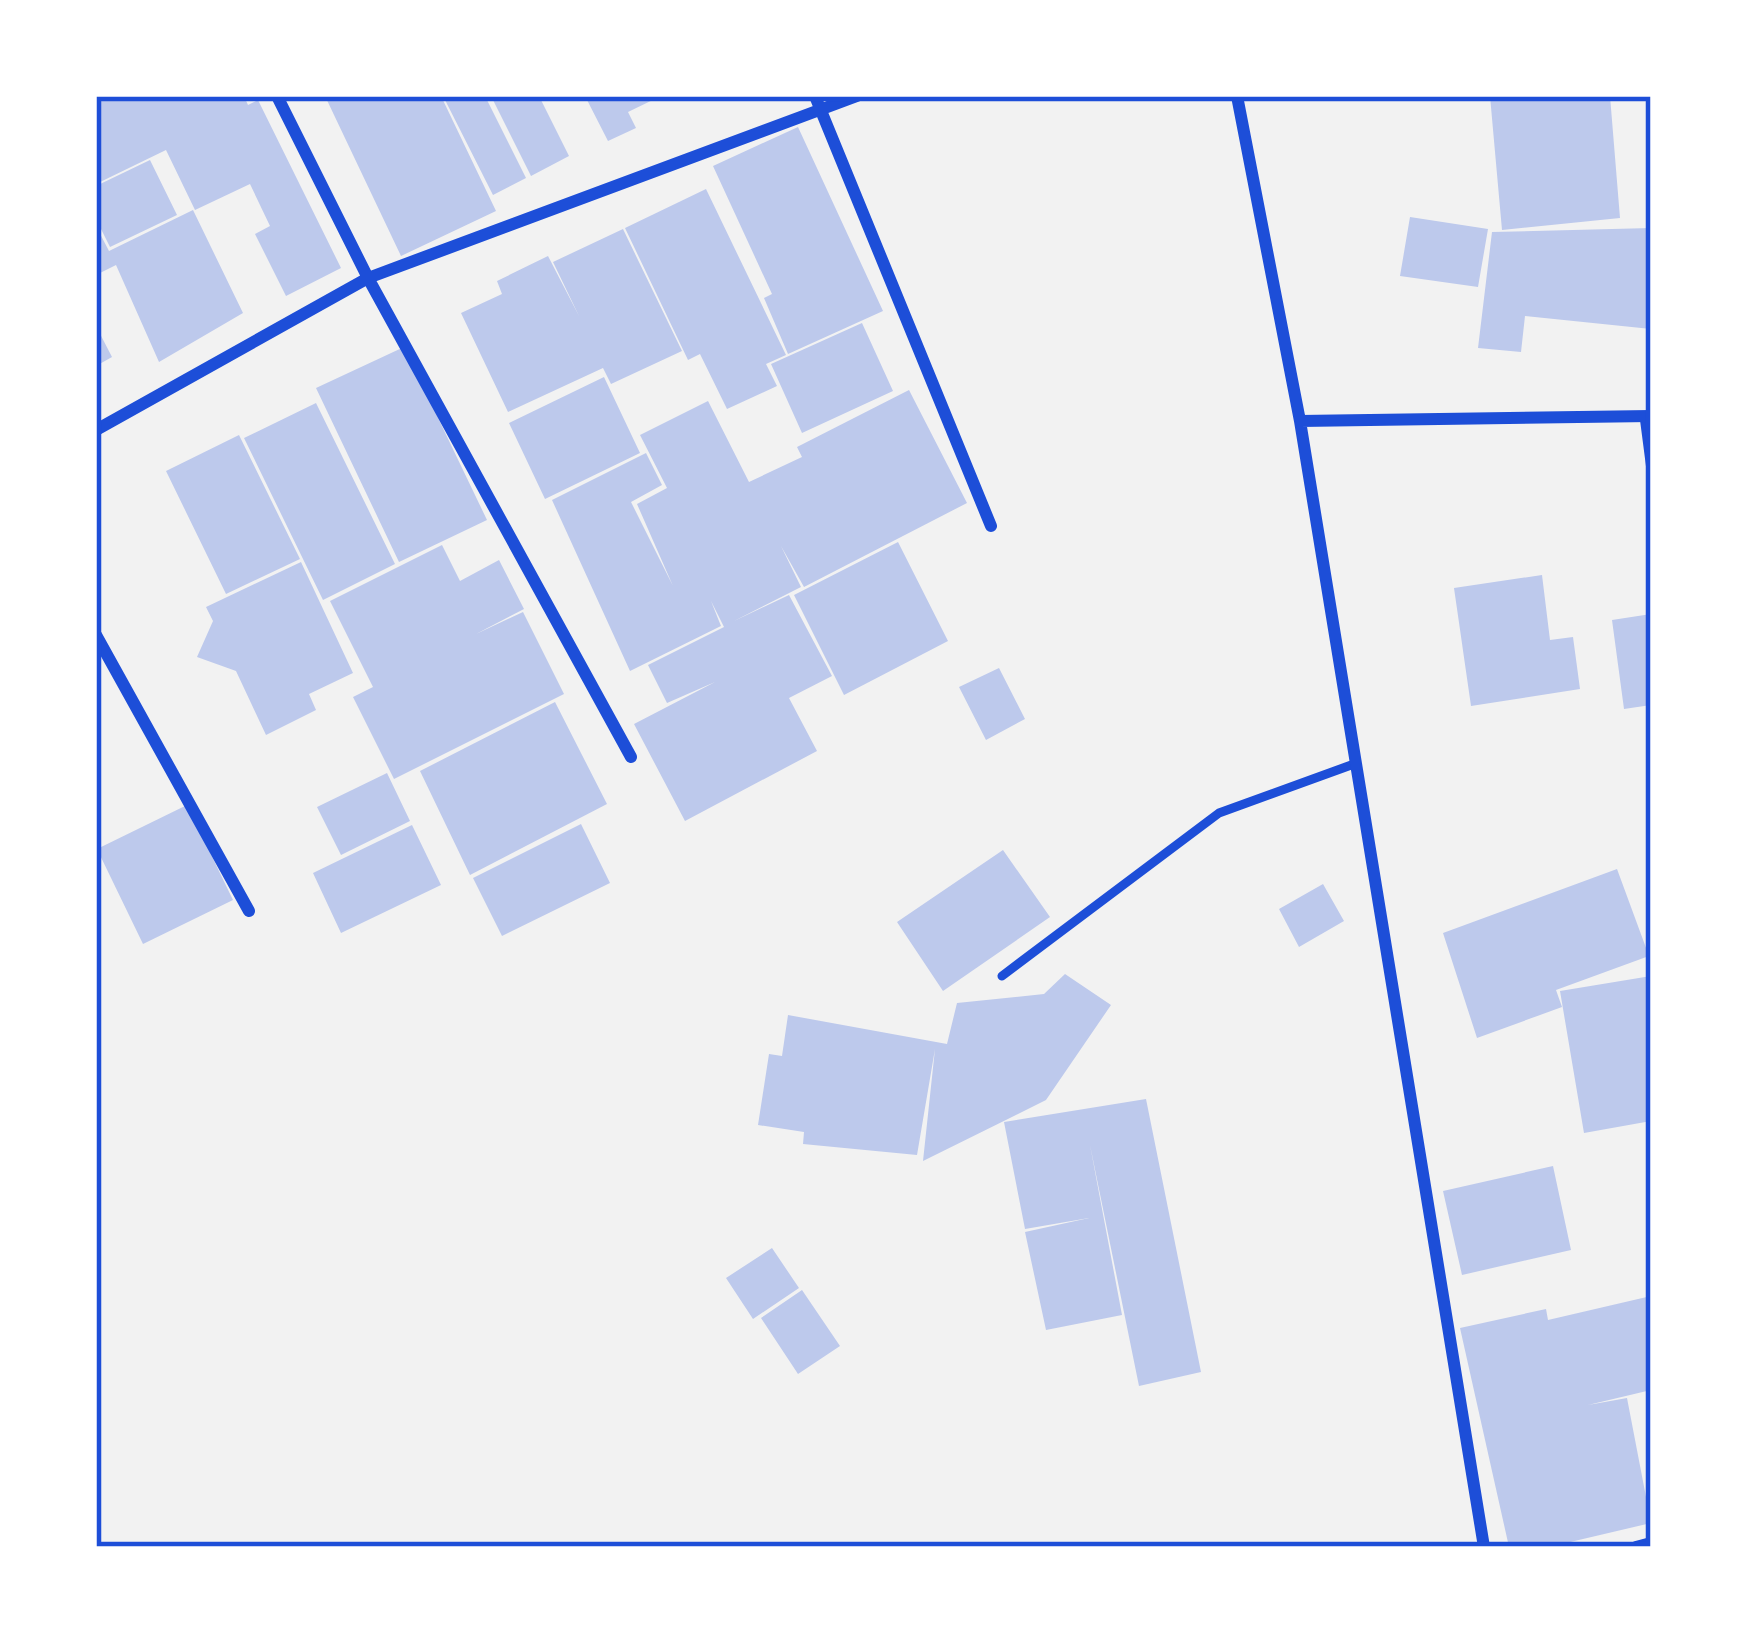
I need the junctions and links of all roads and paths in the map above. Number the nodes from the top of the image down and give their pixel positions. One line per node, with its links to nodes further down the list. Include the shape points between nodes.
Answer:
1 (277, 96): 5 (street)
2 (857, 96): 4 (street)
3 (1237, 96): 7 (street)
4 (818, 103): 5 (street); 10 (street)
5 (368, 278): 8 (street); 12 (street)
6 (1648, 416): 7 (street); 9 (lane)
7 (1300, 421): 13 (street)
8 (96, 430)
9 (1651, 470)
10 (991, 526)
11 (96, 635): 14 (street)
12 (631, 757)
13 (1354, 764): 15 (lane, via 1219,813); 17 (street)
14 (249, 911)
15 (1002, 976)
16 (1651, 1543): 18 (street)
17 (1484, 1547)
18 (1636, 1547)

